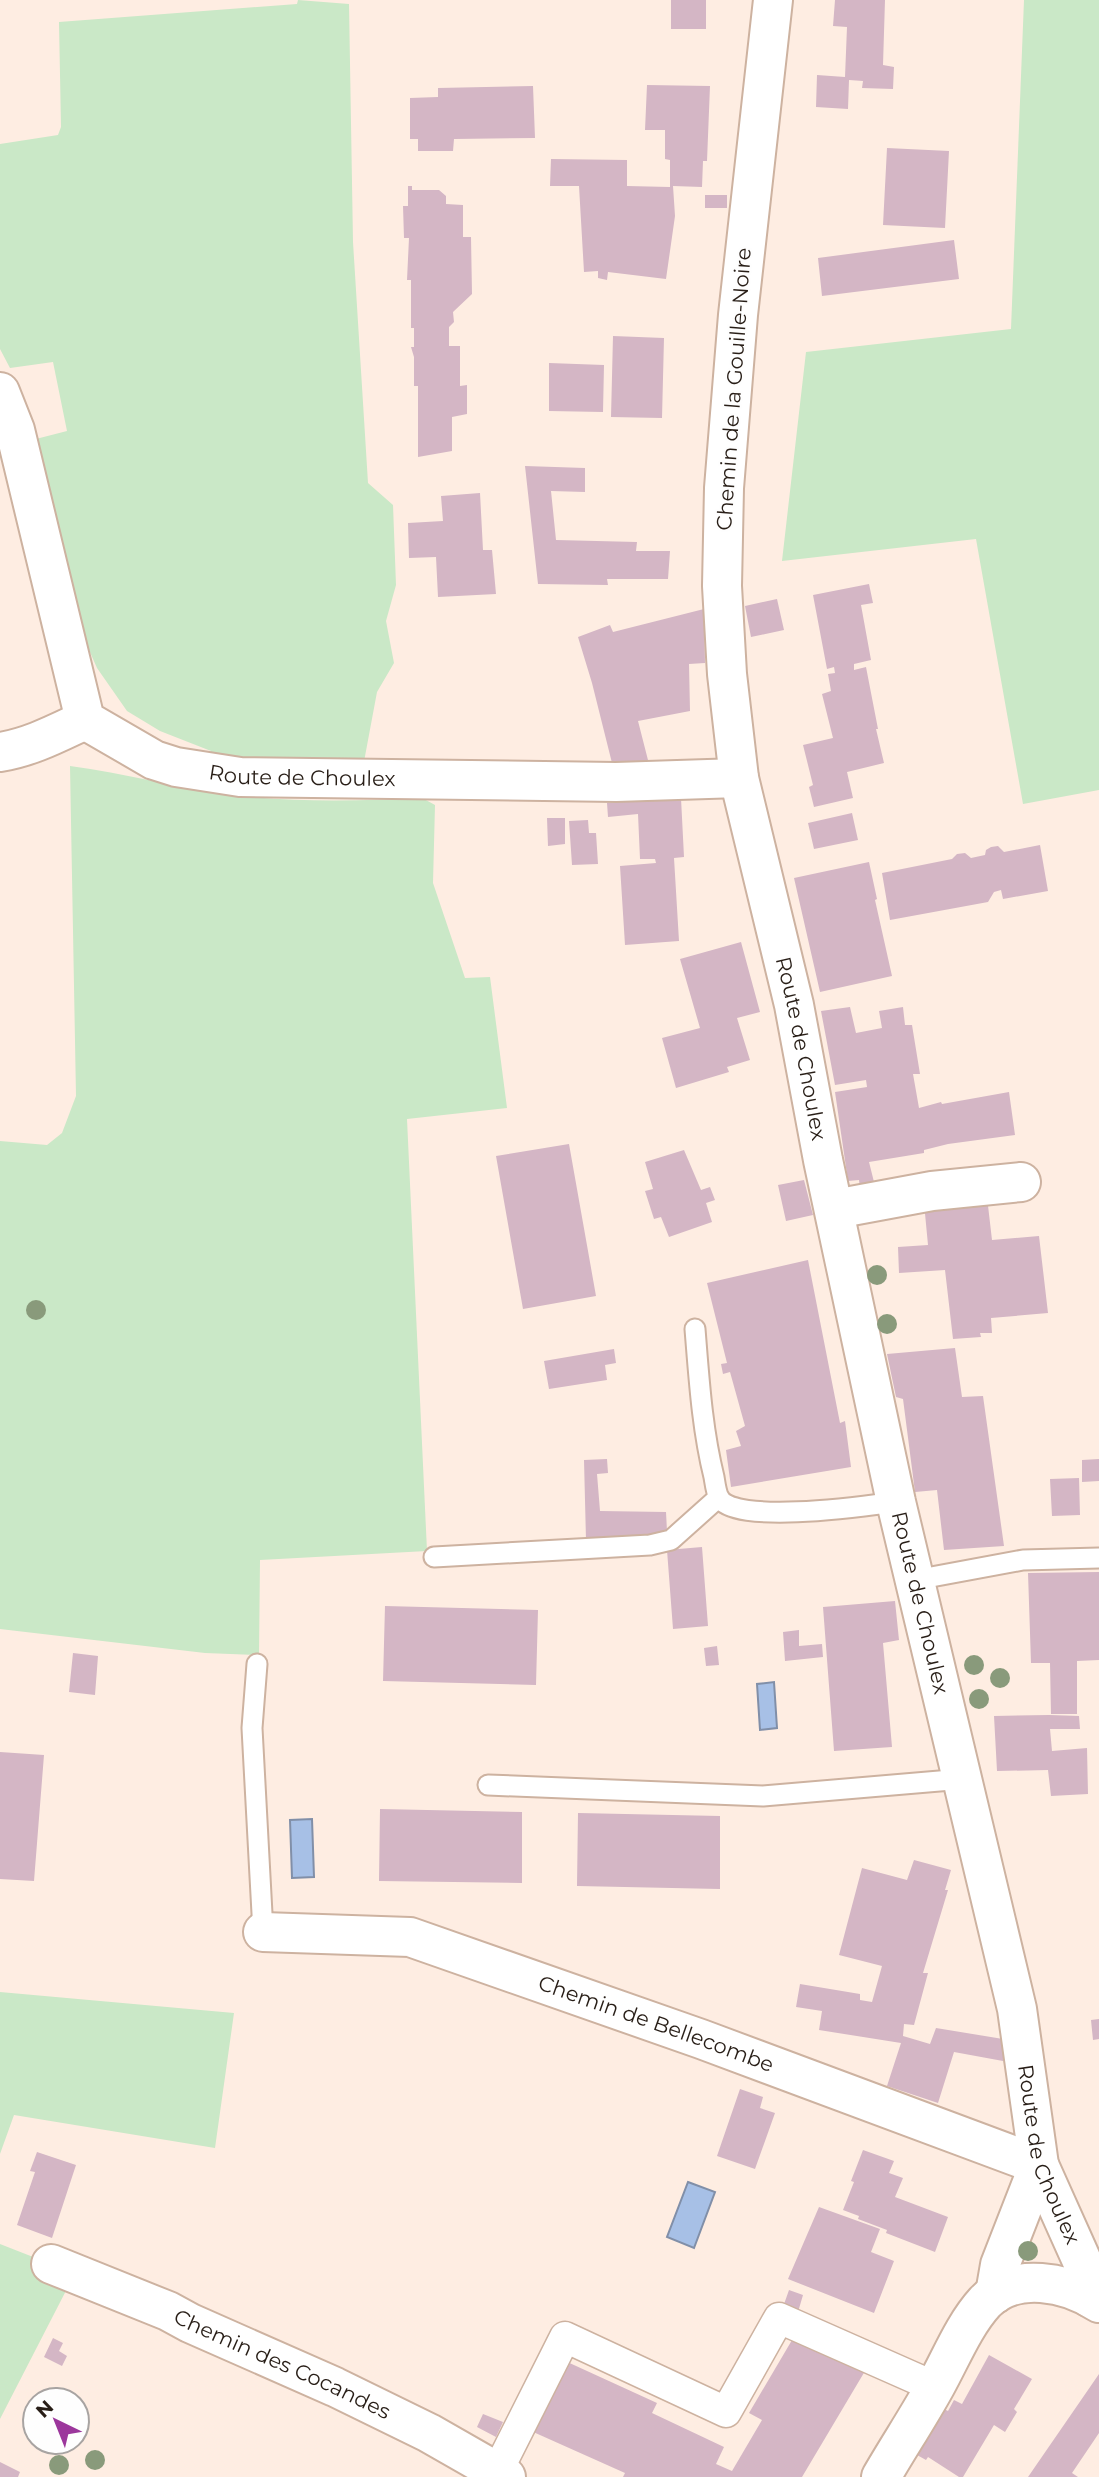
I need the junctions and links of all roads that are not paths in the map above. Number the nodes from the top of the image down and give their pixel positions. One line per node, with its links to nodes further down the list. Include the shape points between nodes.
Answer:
1 (773, 0): 5 (street, Chemin de la Gouille-Noire, via 740,290 724,488 722,586)
2 (0, 392): 3 (street, via 15,430)
3 (85, 720): 4 (street, via 19,749); 5 (street, Route de Choulex, via 155,760 240,777 617,782)
4 (0, 752)
5 (739, 778): 7 (street, Route de Choulex, via 794,1005)
6 (1021, 1182): 7 (street, via 932,1191)
7 (835, 1209): 10 (street, Route de Choulex)
8 (695, 1329): 9 (lane, via 708,1453)
9 (719, 1497): 10 (lane, via 727,1505 769,1512 833,1511); 11 (lane, via 671,1540 650,1545)
10 (896, 1502): 13 (street, Route de Choulex)
11 (434, 1556)
12 (1099, 1558): 13 (lane, via 1023,1560)
13 (915, 1580): 15 (street, Route de Choulex)
14 (257, 1664): 17 (lane, via 252,1728)
15 (963, 1779): 16 (lane, via 762,1796); 18 (street, Route de Choulex, via 1017,2009)
16 (488, 1785)
17 (263, 1932): 18 (street, Chemin de Bellecombe, via 410,1937)
18 (1039, 2165): 20 (street, via 1000,2265); 21 (street, Route de Choulex, via 1082,2261)
19 (51, 2264): 23 (street, Chemin des Cocandes, via 335,2387)
20 (1011, 2288): 21 (street, via 1056,2285); 22 (street, via 974,2317)
21 (1094, 2300)
22 (935, 2387): 23 (street, via 779,2318 726,2412 565,2337); 24 (street)
23 (502, 2475)
24 (881, 2477)

